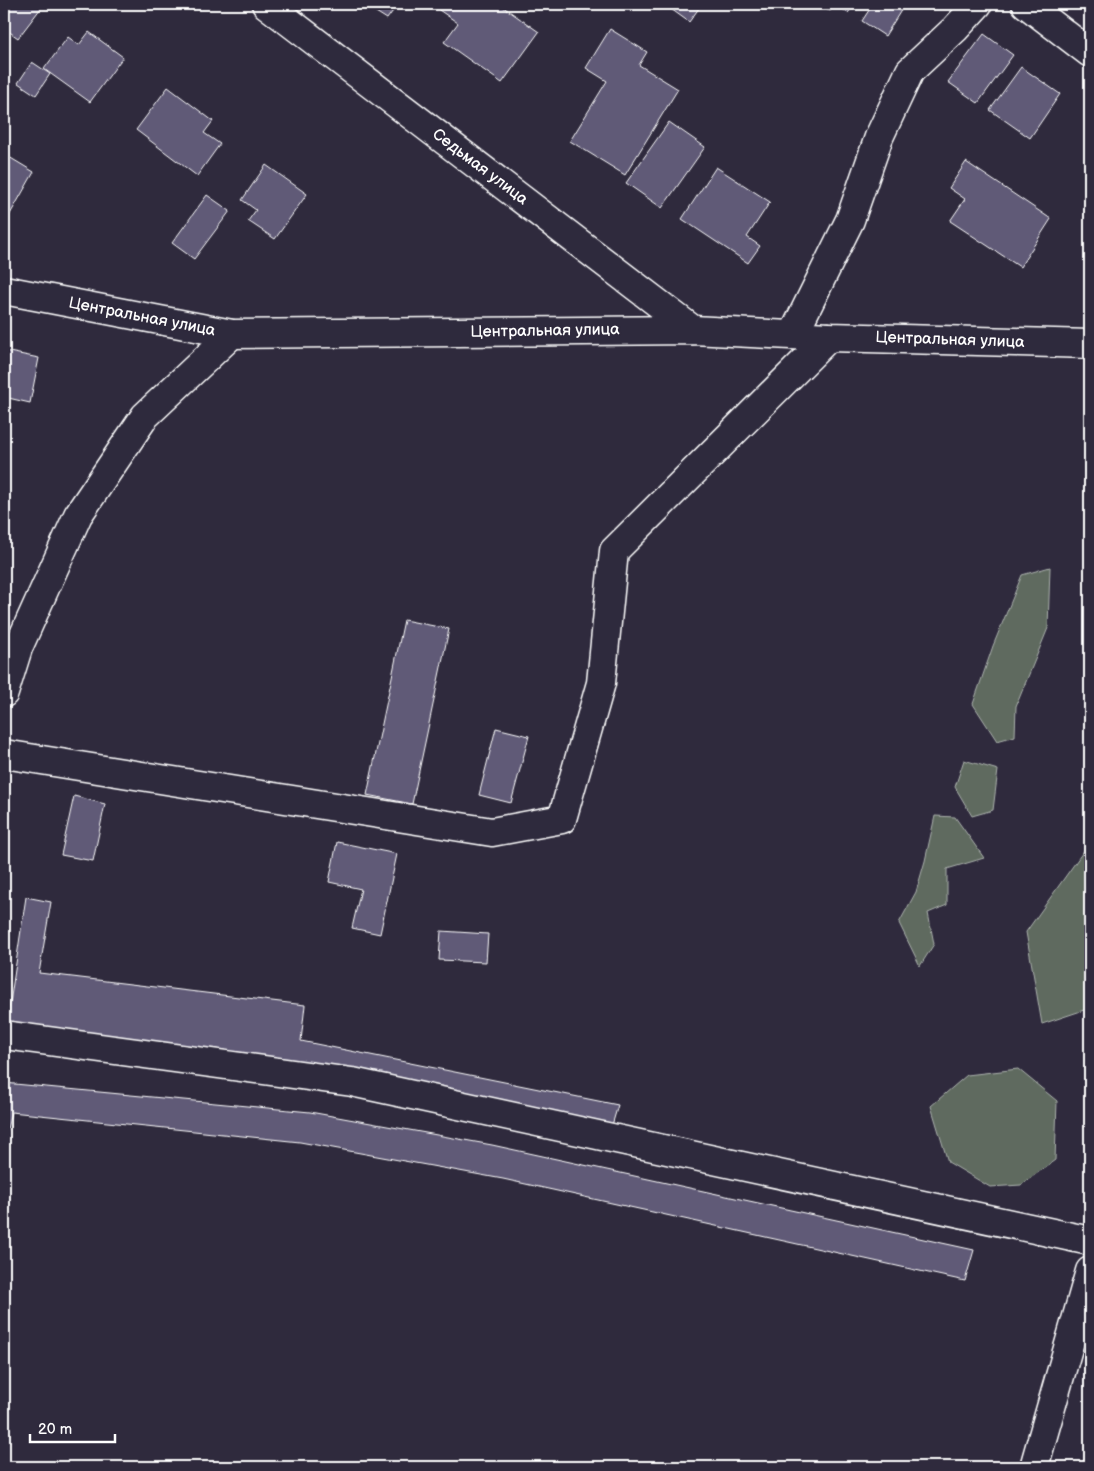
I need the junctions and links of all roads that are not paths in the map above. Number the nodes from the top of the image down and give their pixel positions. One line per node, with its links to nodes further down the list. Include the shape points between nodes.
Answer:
1 (266, 4): 6 (street, Седьмая улица)
2 (978, 4): 8 (street, via 910,72 878,137 850,220)
3 (1026, 4): 4 (street)
4 (1090, 53)
5 (4, 290): 7 (street, Центральная улица)
6 (693, 330): 7 (street, Центральная улица); 8 (street, Центральная улица)
7 (232, 334): 11 (street, via 145,416 78,515)
8 (793, 335): 9 (street, Центральная улица)
9 (829, 337): 10 (street, Центральная улица); 13 (street, via 614,551 601,683 562,819 492,832)
10 (1090, 344)
11 (11, 646): 12 (street)
12 (4, 693)
13 (4, 754)
14 (4, 1035): 15 (street, via 352,1082)
15 (1090, 1241)
16 (1090, 1271): 17 (street)
17 (1034, 1467)

